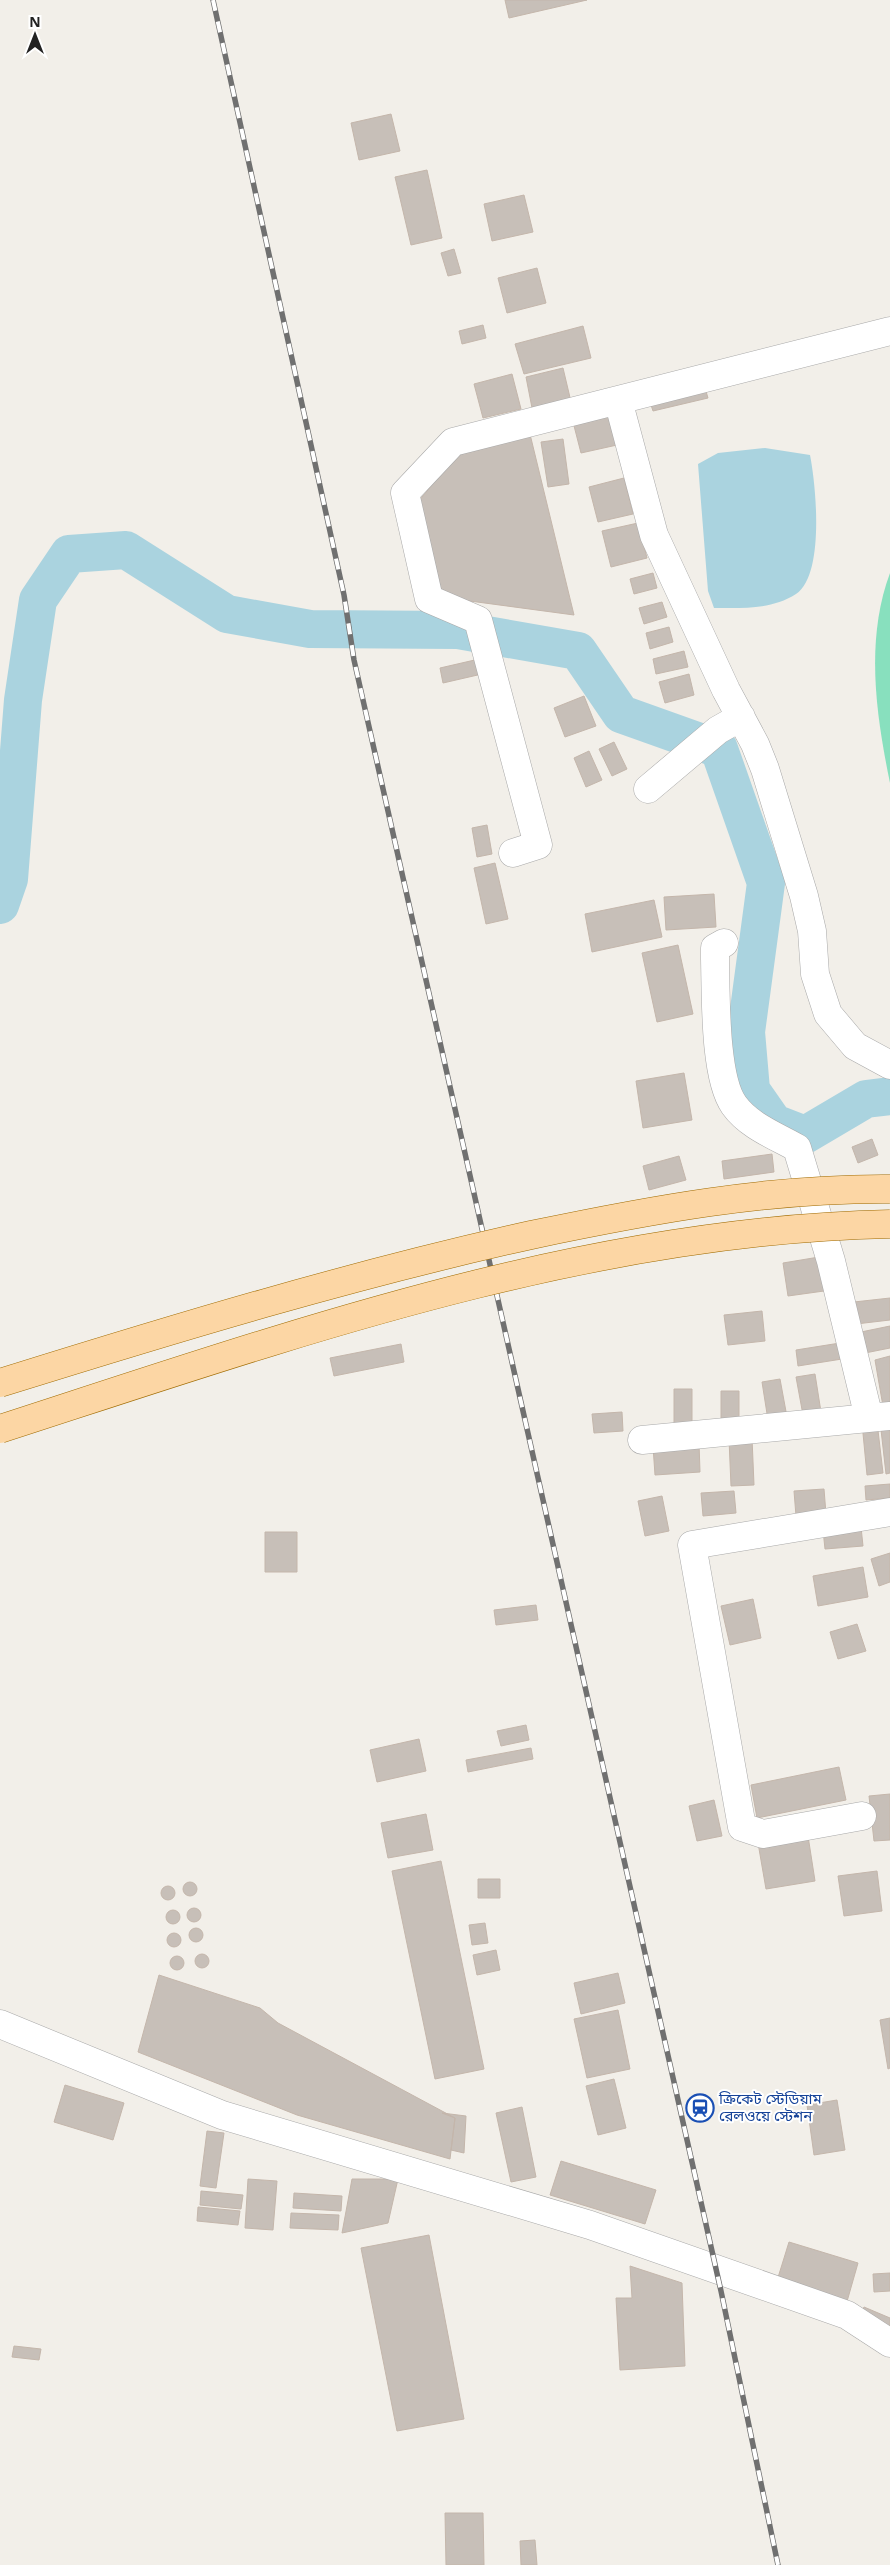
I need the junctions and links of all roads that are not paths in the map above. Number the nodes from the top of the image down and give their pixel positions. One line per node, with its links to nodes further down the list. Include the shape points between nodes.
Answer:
1 (890, 331): 2 (street)
2 (618, 400): 3 (street, via 654,535); 5 (street, via 453,442 405,492 429,599 478,620 538,844)
3 (741, 717): 4 (street, via 703,742); 7 (street, via 764,769 794,861 812,931 815,974 828,1014 855,1046)
4 (648, 789)
5 (513, 853)
6 (724, 943): 11 (street, via 715,948 715,959 725,1084 734,1105 755,1125 797,1148)
7 (890, 1065)
8 (890, 1189): 10 (main road, bridge, via 746,1196 627,1215 441,1255 216,1315)
9 (890, 1224): 12 (main road, bridge, via 753,1234 633,1251 446,1292 230,1354)
10 (0, 1383)
11 (879, 1417): 13 (street)
12 (0, 1429)
13 (642, 1440)
14 (890, 1512): 15 (street, via 692,1545 742,1827 763,1834)
15 (862, 1816)
16 (0, 2024): 17 (street, via 222,2115 590,2225 847,2315)
17 (890, 2343)

